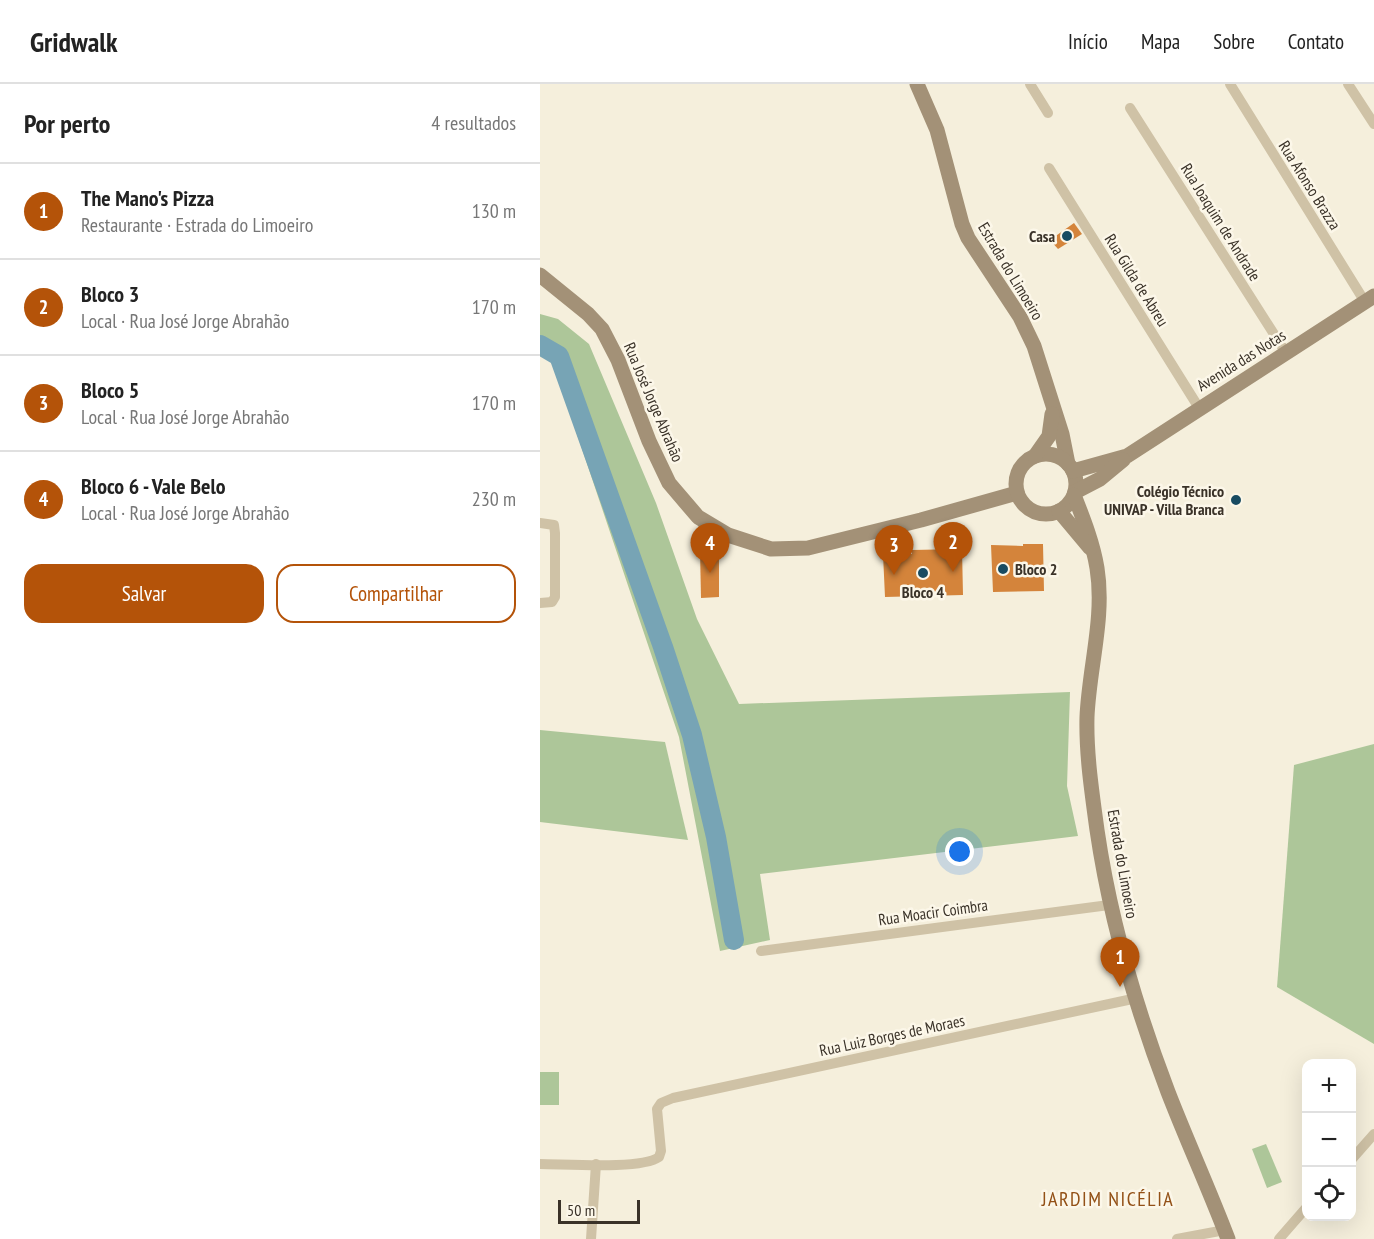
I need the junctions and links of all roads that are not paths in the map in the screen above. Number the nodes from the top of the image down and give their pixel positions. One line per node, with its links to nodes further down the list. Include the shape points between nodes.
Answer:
1 (917, 84): 13 (main road, Estrada do Limoeiro, via 937,130 962,224 1026,330)
2 (1030, 84): 7 (street)
3 (1230, 84): 11 (street, Rua Afonso Brazza)
4 (1348, 84): 6 (street)
5 (1131, 108): 12 (street, Rua Joaquim de Andrade)
6 (1370, 110): 8 (street)
7 (1048, 112)
8 (1374, 124)
9 (1049, 168): 14 (street, Rua Gilda de Abreu)
10 (540, 276): 18 (main road, Rua José Jorge Abrahão, via 602,329 669,483 698,517 728,535 771,549 808,548)
11 (1369, 299): 12 (main road, Avenida das Notas)
12 (1286, 353): 14 (main road, Avenida das Notas)
13 (1052, 408): 15 (main road, Estrada do Limoeiro, via 1049,436); 17 (main road, Estrada do Limoeiro)
14 (1199, 408): 16 (main road, Avenida das Notas)
15 (1035, 456): 17 (main road, via 1053,455); 18 (main road, via 1019,471)
16 (1127, 456): 17 (main road, Avenida das Notas); 19 (main road, Avenida das Notas)
17 (1070, 468): 19 (main road, via 1076,481)
18 (1017, 493): 20 (main road, via 1020,501 1034,512)
19 (1075, 494): 20 (main road, Avenida das Notas); 22 (main road, Estrada do Limoeiro)
20 (1059, 511): 22 (main road, Estrada do Limoeiro)
21 (540, 523): 23 (street, via 554,525 555,533 555,597 552,602)
22 (1091, 549): 24 (main road, Estrada do Limoeiro, via 1097,567 1098,606 1089,685 1088,742)
23 (540, 603)
24 (1109, 905): 25 (street, Rua Moacir Coimbra); 26 (main road, Estrada do Limoeiro)
25 (761, 951)
26 (1137, 998): 30 (street, Rua Luiz Borges de Moraes, via 673,1098 657,1108 659,1157 645,1162); 32 (main road, Estrada do Limoeiro, via 1168,1091)
27 (1374, 1134): 28 (street)
28 (1356, 1154)
29 (540, 1164): 30 (street)
30 (596, 1164): 33 (street)
31 (1302, 1213): 35 (street)
32 (1226, 1234): 34 (street)
33 (591, 1239)
34 (1177, 1239)
35 (1279, 1239)

